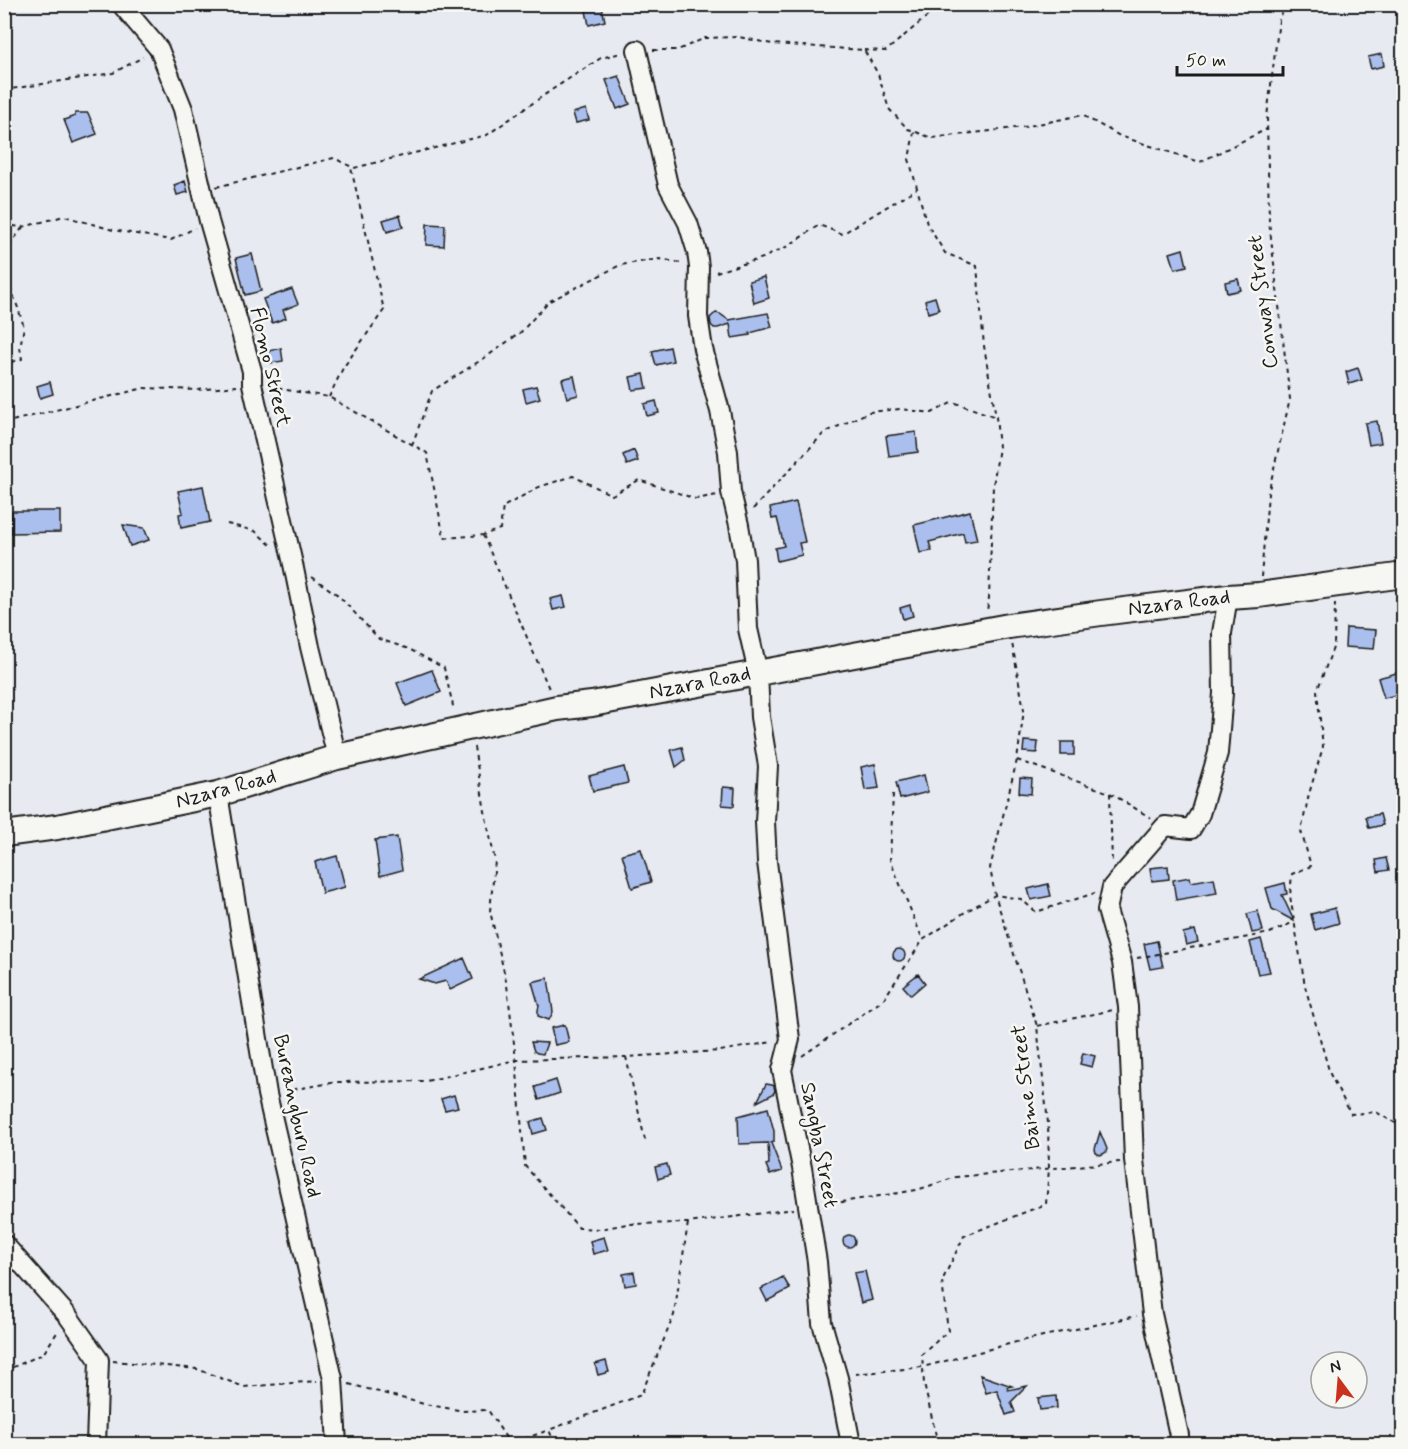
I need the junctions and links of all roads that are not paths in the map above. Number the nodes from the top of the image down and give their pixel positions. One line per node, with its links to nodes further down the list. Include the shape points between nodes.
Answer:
1 (121, 4): 6 (street, Flomo Street, via 159,48 183,109 209,221 252,371)
2 (637, 50): 5 (street, Sangba Street, via 668,185 688,223 697,252 698,316 728,452 730,492 745,560 748,629)
3 (1404, 575): 4 (main road, Nzara Road)
4 (1228, 597): 5 (main road, Nzara Road, via 1009,626); 13 (street, via 1222,633 1218,753 1200,814 1191,829 1166,826 1112,887 1107,910 1122,962 1128,1007 1134,1160 1152,1314 1179,1436)
5 (758, 673): 6 (main road, Nzara Road, via 557,708); 12 (street, Sangba Street, via 768,766 767,861 790,1039 782,1070 809,1208 822,1323)
6 (337, 757): 7 (main road, Nzara Road)
7 (218, 794): 8 (main road, Nzara Road); 11 (street, Bureangburu Road, via 267,1094 333,1379)
8 (4, 834)
9 (4, 1244): 10 (street, via 68,1316 99,1360)
10 (96, 1444)
11 (337, 1444)
12 (851, 1444)
13 (1177, 1444)

